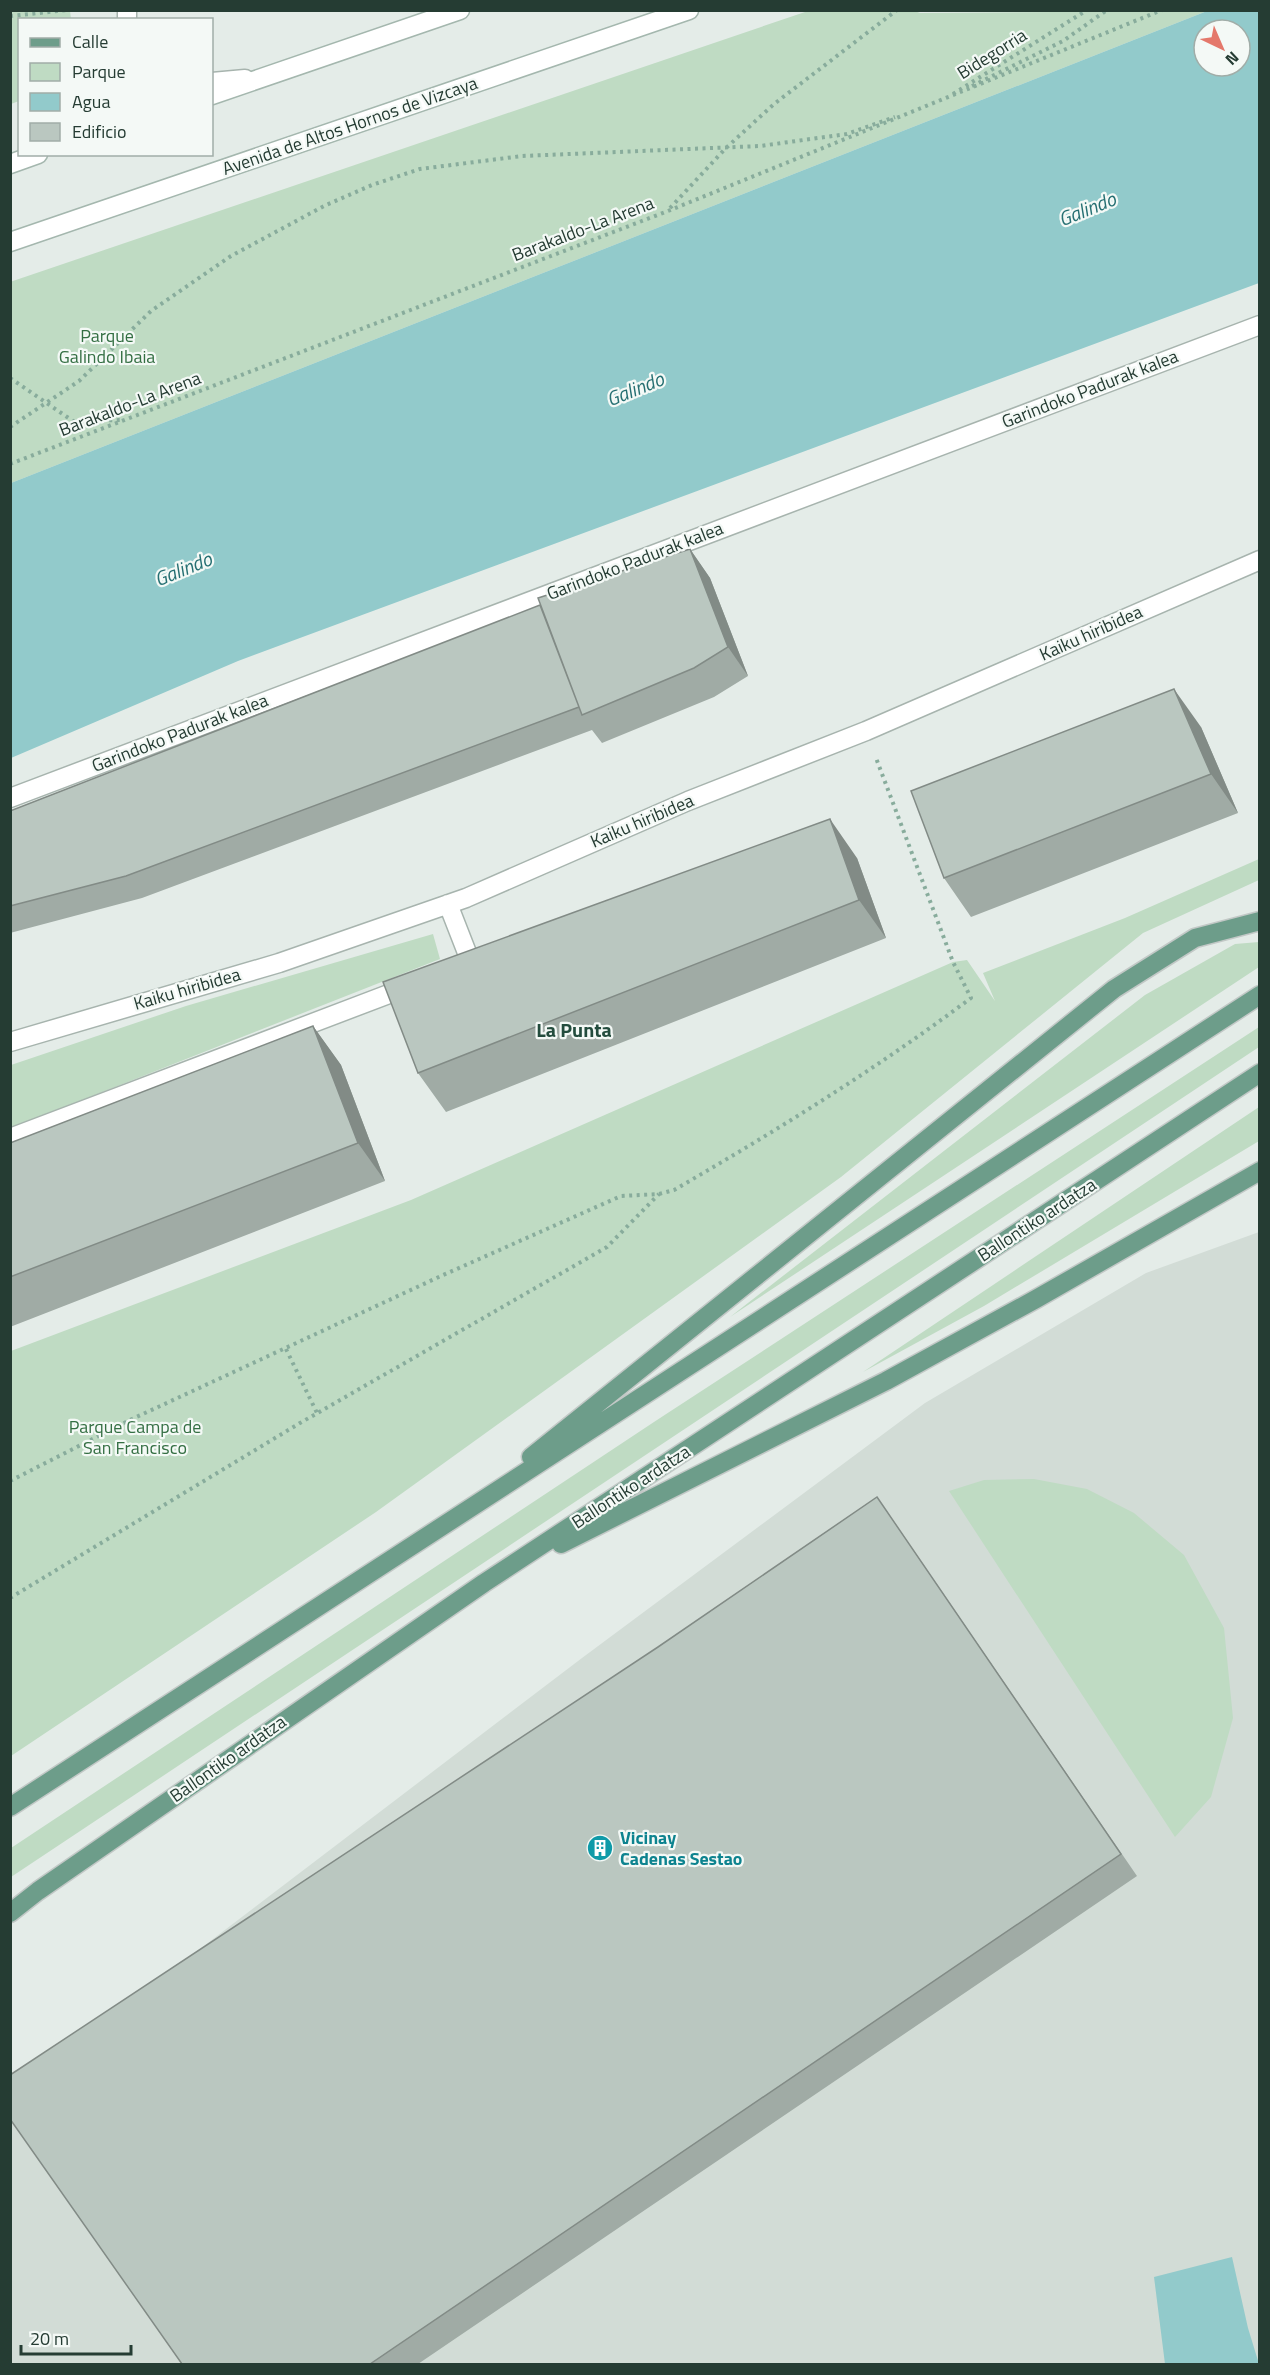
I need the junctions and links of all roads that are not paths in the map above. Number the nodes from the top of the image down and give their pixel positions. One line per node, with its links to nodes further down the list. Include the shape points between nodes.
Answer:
1 (460, 10): 3 (street)
2 (689, 10): 8 (street, Avenida de Altos Hornos de Vizcaya)
3 (270, 75): 4 (street); 5 (street)
4 (213, 82)
5 (213, 95)
6 (32, 156): 7 (street)
7 (10, 164)
8 (10, 242)
9 (1260, 325): 11 (street, Garindoko Padurak kalea)
10 (1260, 560): 12 (street, Kaiku hiribidea, via 866,731 688,801)
11 (10, 798)
12 (448, 904): 15 (street); 19 (street, Kaiku hiribidea, via 279,963)
13 (1260, 921): 23 (main road, via 1194,938 1114,989)
14 (490, 956): 15 (street)
15 (471, 963): 16 (street)
16 (449, 971)
17 (427, 980): 21 (street)
18 (1260, 995): 23 (main road)
19 (10, 1042)
20 (1260, 1073): 24 (main road, Ballontiko ardatza)
21 (10, 1138)
22 (1260, 1171): 24 (main road, via 886,1381)
23 (453, 1519): 25 (main road)
24 (484, 1583): 26 (main road, Ballontiko ardatza)
25 (10, 1807)
26 (10, 1913)

